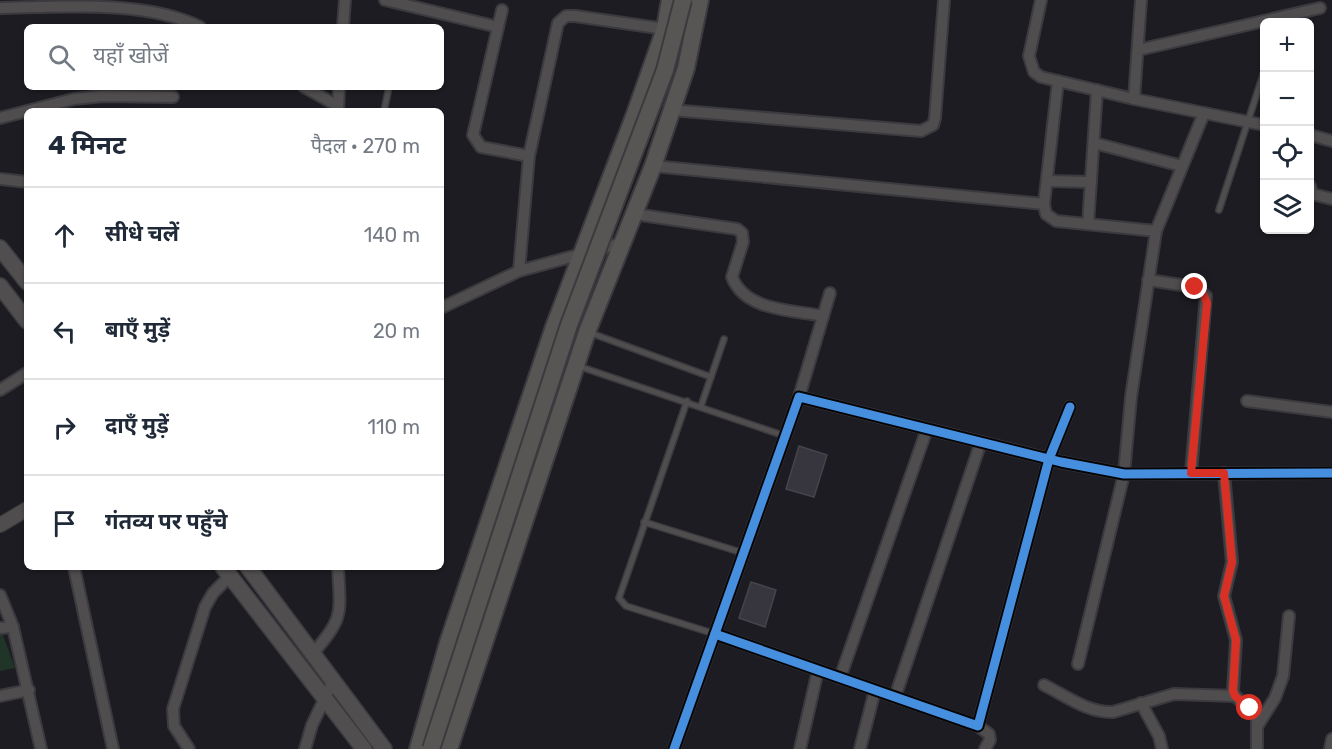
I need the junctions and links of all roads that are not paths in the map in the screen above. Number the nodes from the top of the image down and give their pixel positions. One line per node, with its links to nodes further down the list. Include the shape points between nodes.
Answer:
1 (345, 0): 14 (street)
2 (385, 0): 15 (street)
3 (670, 0): 16 (main road)
4 (683, 0): 122 (main road, bridge, via 665,70 569,325)
5 (700, 0): 30 (main road, via 686,68)
6 (944, 0): 30 (street, via 935,118 928,129)
7 (1041, 0): 18 (street, via 1030,65 1041,76)
8 (1141, 0): 17 (street)
9 (86, 3): 10 (street); 13 (street, via 154,10)
10 (0, 8)
11 (1320, 8): 17 (street)
12 (502, 10): 15 (street)
13 (192, 24)
14 (343, 24)
15 (498, 27): 39 (street, via 473,135 481,147)
16 (665, 29): 39 (street, via 575,16 561,19); 55 (main road)
17 (1138, 50): 25 (street)
18 (1058, 81): 23 (street); 43 (street)
19 (1260, 85): 34 (lane)
20 (309, 90): 27 (street)
21 (339, 90): 28 (street)
22 (388, 90): 29 (lane)
23 (1097, 90): 25 (street); 38 (street)
24 (173, 97): 26 (street, via 103,96)
25 (1134, 99): 32 (street)
26 (39, 108)
27 (336, 108)
28 (338, 108)
29 (385, 108)
30 (671, 110): 40 (main road)
31 (24, 112): 33 (street)
32 (1204, 113): 34 (street); 41 (street)
33 (0, 118)
34 (1249, 122): 35 (street); 49 (lane)
35 (1260, 124)
36 (1314, 137): 37 (street)
37 (1332, 141)
38 (1094, 143): 41 (street); 45 (street)
39 (529, 156): 56 (street)
40 (653, 166): 48 (street); 50 (main road)
41 (1182, 166): 52 (street)
42 (0, 179): 44 (street)
43 (1047, 181): 45 (street); 48 (street)
44 (24, 182)
45 (1091, 182): 51 (street)
46 (1314, 194): 47 (street)
47 (1332, 199)
48 (1044, 204): 51 (street, via 1050,219)
49 (1219, 210)
50 (634, 214): 53 (main road); 62 (street, via 737,229 743,242 732,277 742,294 763,304)
51 (1088, 224): 52 (street)
52 (1156, 231): 58 (street)
53 (622, 243): 55 (street); 64 (main road)
54 (0, 248): 57 (main road)
55 (583, 254): 56 (street); 77 (main road, via 554,327)
56 (519, 271): 61 (street)
57 (24, 278)
58 (1148, 280): 83 (street, via 1195,287 1206,296); 85 (street)
59 (0, 286): 63 (main road)
60 (830, 293): 62 (street)
61 (444, 307)
62 (824, 316): 70 (street)
63 (24, 317)
64 (587, 332): 66 (main road); 68 (lane)
65 (724, 339): 68 (lane)
66 (577, 365): 71 (lane); 79 (main road)
67 (24, 375): 69 (street)
68 (711, 377): 73 (lane)
69 (0, 390)
70 (799, 397): 76 (street); 78 (street)
71 (687, 401): 73 (lane); 87 (lane)
72 (1247, 401): 75 (street)
73 (701, 406): 78 (lane)
74 (1070, 408): 81 (street)
75 (1332, 412)
76 (927, 429): 80 (street); 102 (street)
77 (520, 433): 79 (main road); 121 (main road, via 448,643)
78 (787, 436): 89 (street)
79 (552, 441): 123 (main road)
80 (981, 442): 81 (street); 109 (street)
81 (1049, 459): 85 (street); 113 (street)
82 (1332, 472): 84 (street)
83 (1191, 473): 84 (street); 85 (street)
84 (1224, 473): 108 (street, via 1232,562 1224,596 1236,640)
85 (1124, 474): 100 (street)
86 (24, 511): 88 (street)
87 (644, 522): 89 (lane); 98 (lane, via 619,591 621,603)
88 (0, 525)
89 (744, 554): 98 (street)
90 (75, 570): 116 (street)
91 (250, 570): 99 (main road)
92 (338, 570): 99 (street, via 337,621)
93 (226, 571): 110 (main road); 117 (street, via 205,607 173,709 174,726)
94 (0, 595): 96 (street)
95 (1289, 616): 112 (street, via 1279,689)
96 (13, 627): 97 (street); 105 (street)
97 (0, 628)
98 (715, 634): 101 (street); 124 (street)
99 (314, 652): 103 (main road)
100 (1078, 664)
101 (818, 670): 102 (street); 125 (street)
102 (840, 678): 106 (street)
103 (334, 679): 110 (street); 120 (main road)
104 (1044, 685): 111 (street, via 1102,713)
105 (29, 690): 107 (street); 115 (street)
106 (875, 690): 109 (street); 126 (street)
107 (0, 696)
108 (1235, 696): 111 (street, via 1174,694); 112 (street, via 1257,716)
109 (895, 697): 113 (street)
110 (326, 698): 118 (street); 119 (main road)
111 (1141, 703): 128 (street, via 1159,735)
112 (1258, 725): 129 (street)
113 (978, 726): 127 (street, via 989,734)
114 (1332, 739): 130 (street)
115 (41, 749)
116 (113, 749)
117 (189, 749)
118 (304, 749)
119 (364, 749)
120 (384, 749)
121 (418, 749)
122 (431, 749)
123 (449, 749)
124 (675, 749)
125 (800, 749)
126 (860, 749)
127 (985, 749)
128 (1162, 749)
129 (1257, 749)
130 (1330, 749)

